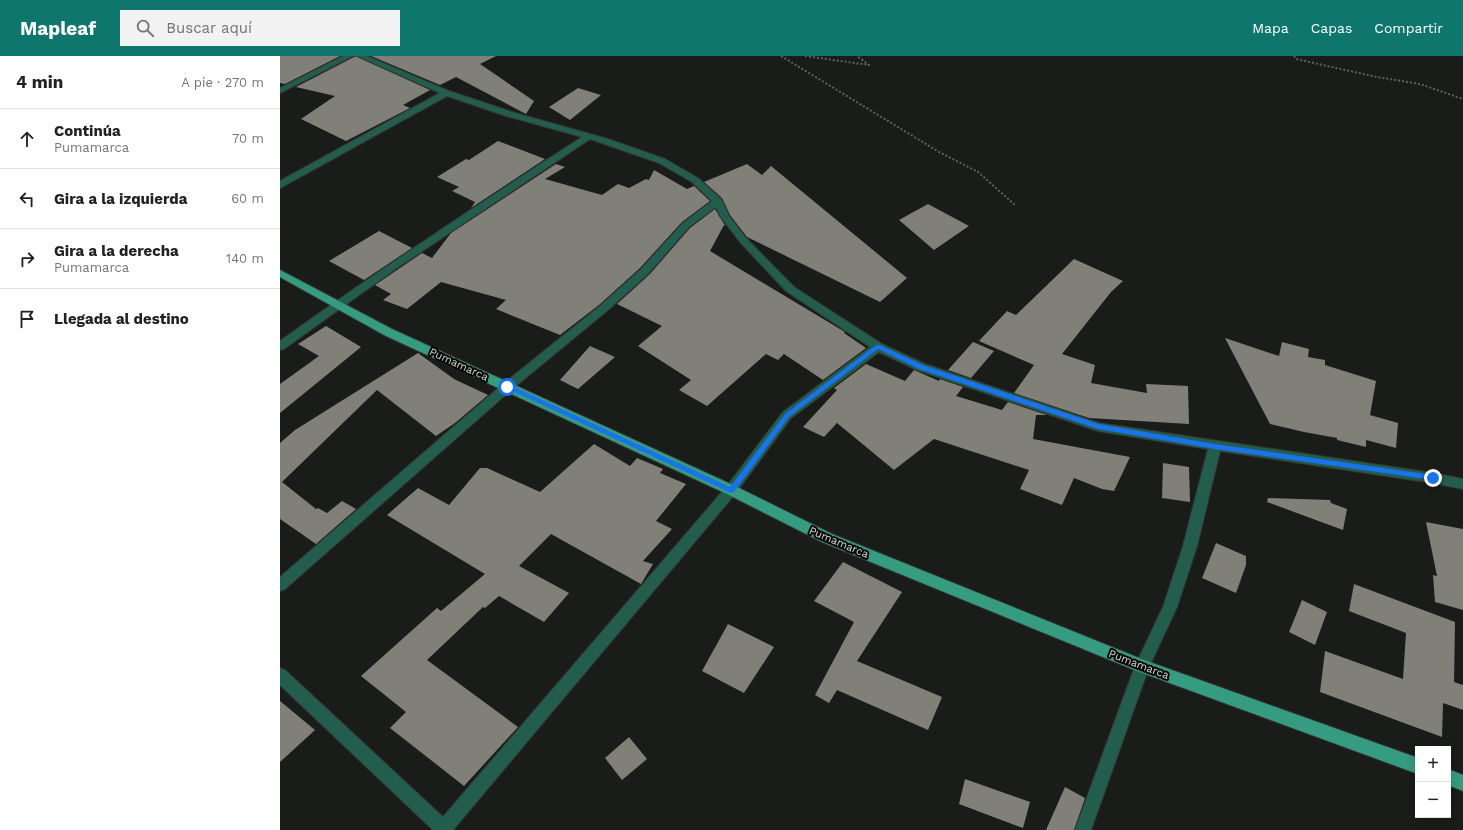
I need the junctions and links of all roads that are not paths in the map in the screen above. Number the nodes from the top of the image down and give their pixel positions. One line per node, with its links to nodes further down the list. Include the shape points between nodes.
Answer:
1 (349, 56): 3 (street)
2 (361, 56): 4 (street)
3 (280, 91)
4 (446, 93): 5 (street); 6 (street)
5 (588, 137): 7 (street, via 662,161 695,180); 9 (street)
6 (280, 185)
7 (718, 201): 11 (street, via 725,216 743,240 790,289); 12 (street, via 686,224 645,271 604,308)
8 (280, 273): 9 (main road, Pumamarca)
9 (338, 304): 10 (street); 12 (main road, Pumamarca, via 388,332)
10 (280, 346)
11 (878, 347): 13 (street, via 921,367 1098,427); 15 (street, via 787,415)
12 (507, 387): 15 (main road, Pumamarca); 16 (street)
13 (1215, 446): 14 (street); 17 (street, via 1190,546 1170,607)
14 (1463, 484)
15 (731, 490): 17 (main road, Pumamarca, via 827,538); 22 (street)
16 (280, 585)
17 (1142, 666): 19 (main road, Pumamarca); 23 (street)
18 (280, 675): 22 (street)
19 (1415, 765)
20 (1451, 778): 21 (main road)
21 (1463, 783)
22 (443, 829)
23 (1083, 830)

